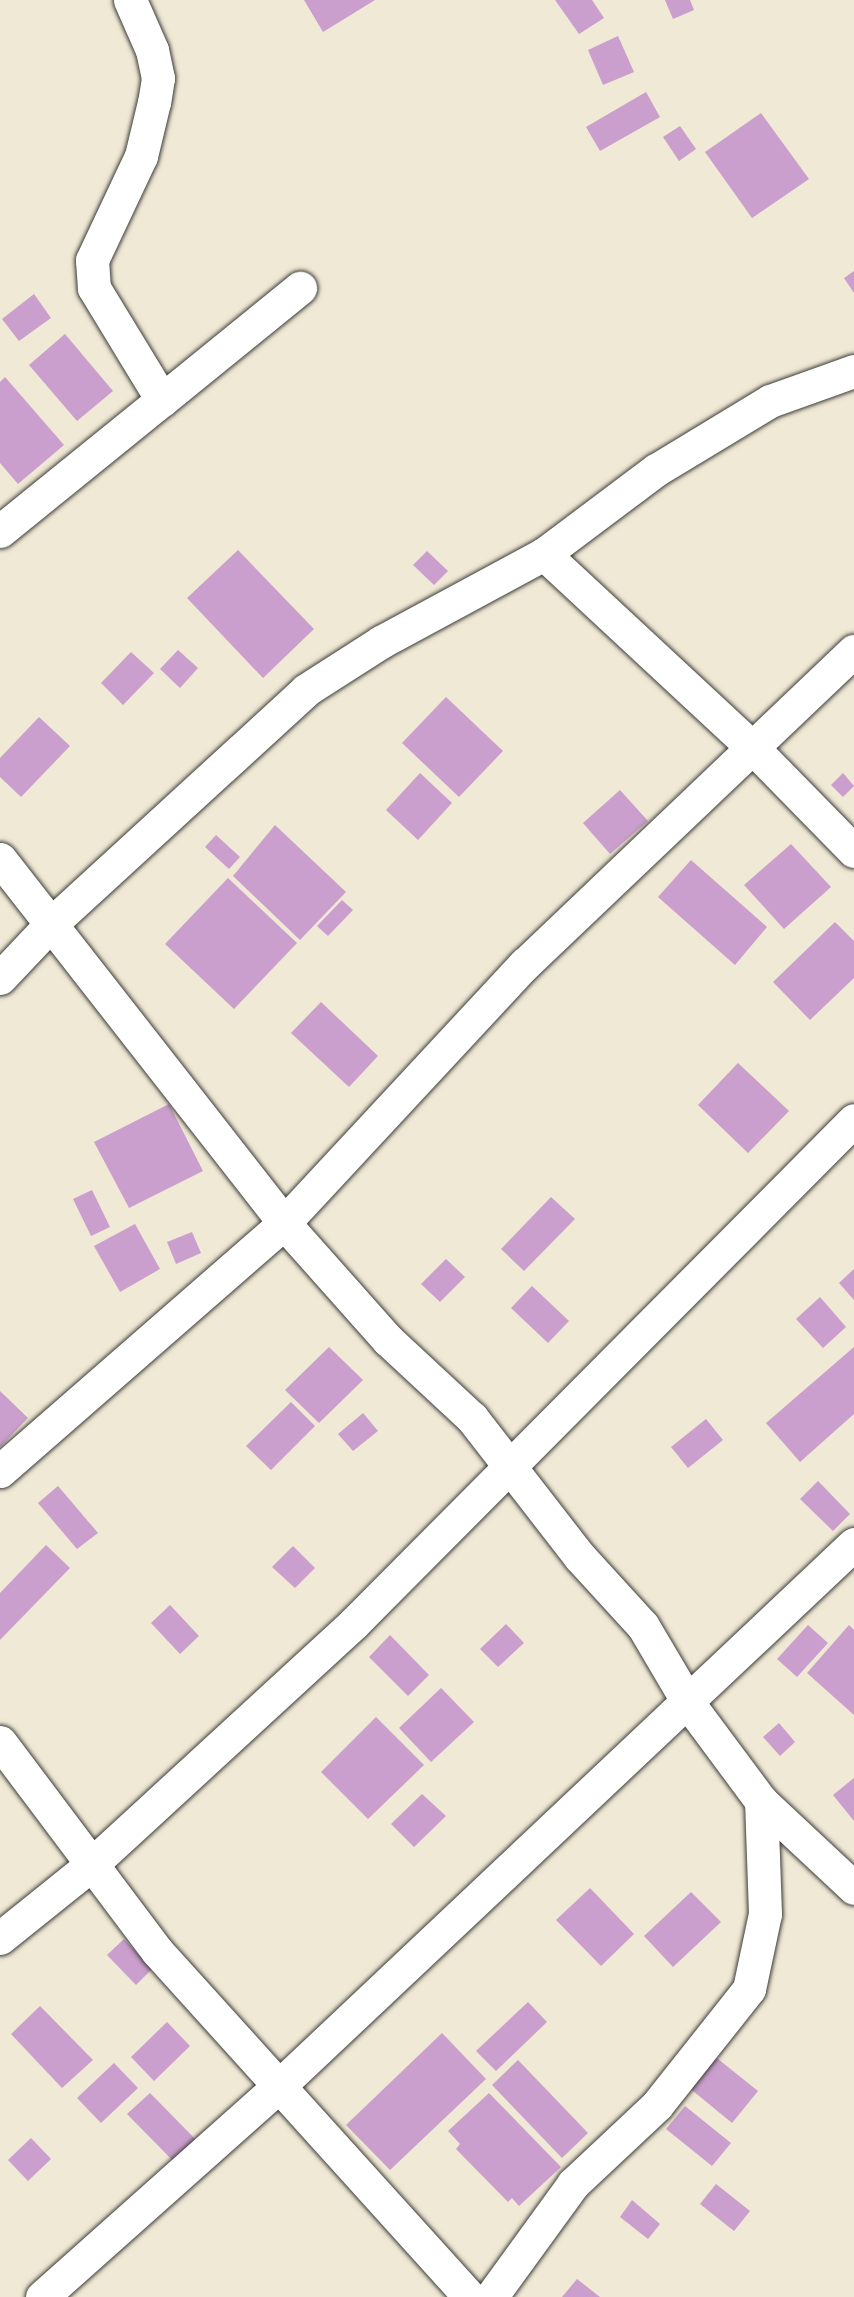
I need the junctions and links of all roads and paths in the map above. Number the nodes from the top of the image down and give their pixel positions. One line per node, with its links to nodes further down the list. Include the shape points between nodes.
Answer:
1 (130, 0): 4 (street, via 152,50 158,78 141,156 92,260 94,288)
2 (300, 288): 4 (street)
3 (854, 371): 6 (street, via 770,401 656,470)
4 (162, 400): 5 (street)
5 (0, 531)
6 (544, 554): 8 (street); 11 (street, via 381,642 306,690)
7 (854, 651): 8 (street)
8 (753, 748): 9 (street); 14 (street, via 525,964)
9 (854, 851)
10 (0, 859): 11 (street)
11 (51, 924): 12 (street); 14 (street)
12 (0, 978)
13 (854, 1120): 15 (street, via 670,1301)
14 (284, 1223): 15 (street, via 388,1340 472,1418); 16 (street)
15 (509, 1469): 18 (street, via 579,1556 643,1626); 21 (street, via 354,1623)
16 (0, 1471)
17 (854, 1544): 18 (street)
18 (689, 1704): 20 (street); 24 (street)
19 (0, 1742): 21 (street)
20 (761, 1801): 22 (street); 27 (street, via 765,1914 749,1989 657,2105 573,2184)
21 (92, 1864): 23 (street); 24 (street, via 157,1951)
22 (854, 1888)
23 (0, 1938)
24 (279, 2086): 25 (street); 26 (street)
25 (42, 2297)
26 (470, 2297)
27 (491, 2297)

